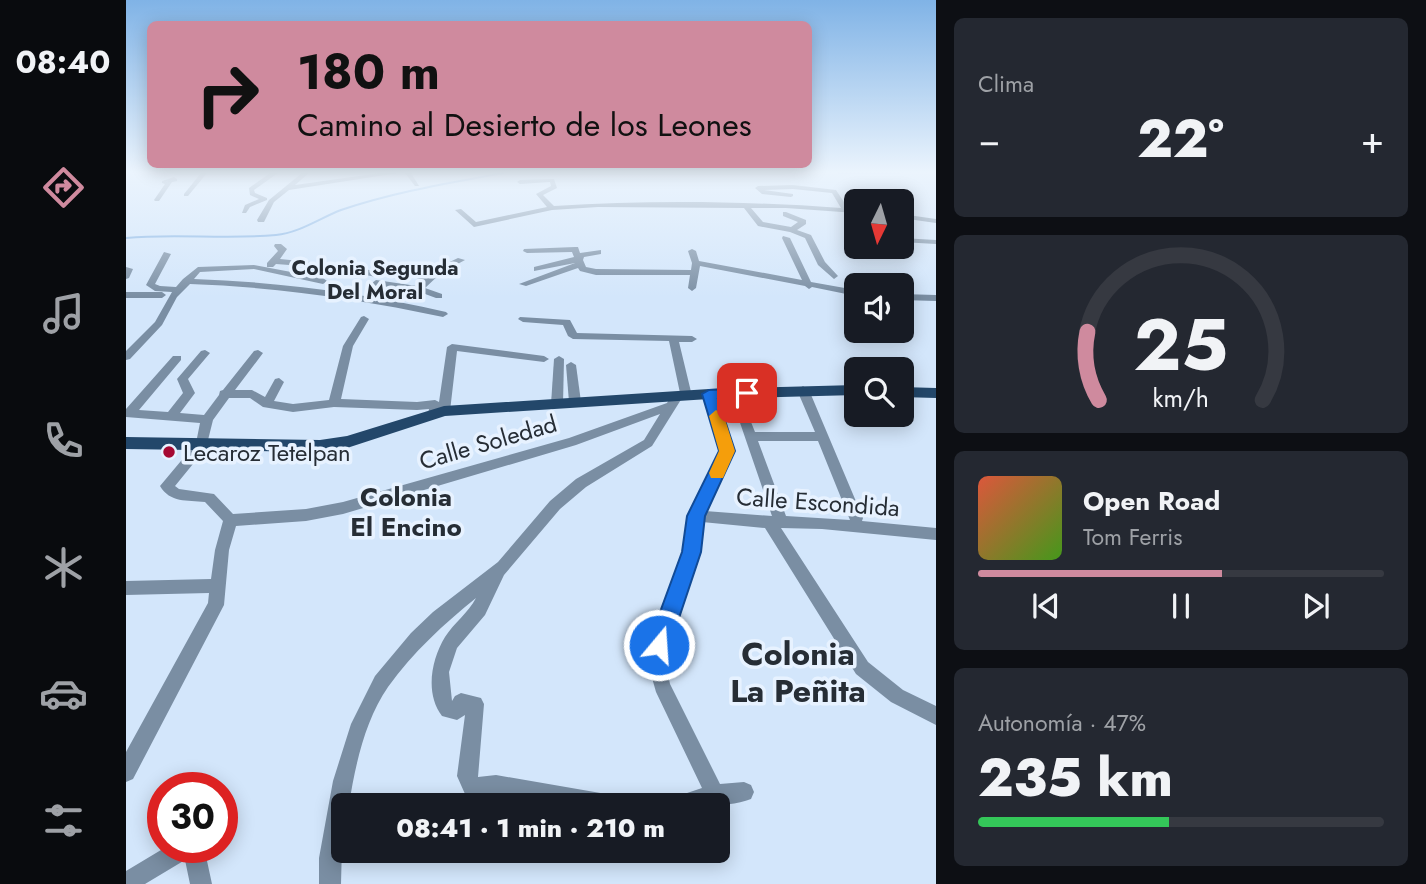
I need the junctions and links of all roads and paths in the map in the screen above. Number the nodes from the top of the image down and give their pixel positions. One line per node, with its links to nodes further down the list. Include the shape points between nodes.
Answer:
1 (263, 214): 9 (street)
2 (462, 214): 8 (street, via 474,225)
3 (492, 214): 8 (street)
4 (520, 214): 8 (street)
5 (752, 214): 12 (street, via 761,225)
6 (786, 214): 12 (street, via 803,222)
7 (914, 218): 10 (street)
8 (496, 219)
9 (261, 220)
10 (924, 220): 11 (street); 13 (street, via 927,228)
11 (936, 221)
12 (792, 230): 30 (street, via 808,237 821,263)
13 (936, 230)
14 (786, 239): 35 (street)
15 (525, 241): 22 (street, via 527,256 575,249)
16 (914, 241): 17 (street)
17 (936, 242)
18 (278, 246): 24 (street, via 283,249)
19 (692, 251): 25 (street)
20 (598, 253): 22 (street)
21 (167, 254): 40 (street, via 150,285)
22 (580, 259): 25 (street, via 587,271); 28 (street); 34 (street)
23 (461, 260): 31 (street)
24 (271, 265): 32 (street, via 202,269); 33 (street); 36 (street, via 330,266)
25 (695, 268): 35 (street); 37 (street)
26 (126, 269): 29 (street)
27 (396, 269): 31 (street)
28 (537, 269)
29 (126, 276)
30 (834, 276)
31 (427, 279): 38 (street)
32 (186, 281): 40 (street); 45 (street)
33 (323, 281)
34 (523, 284)
35 (808, 286): 39 (street)
36 (404, 287): 38 (street); 45 (street)
37 (692, 288)
38 (419, 289): 42 (street)
39 (844, 291)
40 (176, 293): 41 (street); 54 (street, via 159,323)
41 (126, 295)
42 (439, 296)
43 (914, 297): 44 (street)
44 (936, 298)
45 (391, 302): 46 (street)
46 (443, 314)
47 (523, 318): 49 (street, via 565,322 573,336)
48 (364, 319): 65 (street, via 348,346)
49 (673, 339): 50 (street); 64 (street)
50 (692, 340)
51 (452, 347): 56 (street); 70 (street)
52 (205, 353): 71 (street, via 182,379 189,393)
53 (258, 354): 63 (street)
54 (126, 357)
55 (177, 358): 69 (street)
56 (544, 359)
57 (559, 359): 68 (street)
58 (571, 365): 66 (street)
59 (803, 390): 60 (main road); 67 (main road); 74 (street)
60 (844, 390)
61 (914, 392): 62 (main road)
62 (936, 393)
63 (224, 394): 65 (street, via 276,396 309,407); 72 (street)
64 (679, 399): 66 (main road); 67 (main road); 79 (street, Calle Soledad, via 572,442 351,508); 82 (street, via 648,443 581,483)
65 (334, 402): 70 (street, via 435,404)
66 (575, 402): 68 (main road)
67 (712, 402): 73 (street, via 741,410); 77 (street, via 727,451)
68 (557, 404): 70 (main road)
69 (128, 413): 71 (street)
70 (439, 413): 76 (main road, via 320,446)
71 (171, 416): 72 (street)
72 (207, 419): 76 (street)
73 (750, 436): 74 (street); 80 (street)
74 (824, 438): 78 (street)
75 (126, 443): 76 (main road)
76 (202, 445): 79 (street, via 167,486 176,494 214,501)
77 (696, 516): 80 (street, Calle Escondida); 89 (street, via 691,552 662,629 656,660 662,686)
78 (856, 518)
79 (230, 520): 83 (street)
80 (775, 522): 81 (street, Calle Escondida); 85 (street, via 862,668 897,696)
81 (936, 534)
82 (498, 570): 88 (street, via 479,609 451,643 440,672 443,704 457,711 461,702 475,704 467,776 472,787 496,785); 95 (street, via 432,625 381,682 360,724 343,780)
83 (218, 586): 84 (street); 86 (street, via 216,605 201,637)
84 (126, 588)
85 (936, 716)
86 (126, 772)
87 (744, 792): 90 (street)
88 (542, 793)
89 (715, 793)
90 (730, 793)
91 (162, 863): 93 (street)
92 (195, 863): 94 (street)
93 (126, 883)
94 (201, 884)
95 (330, 884)

